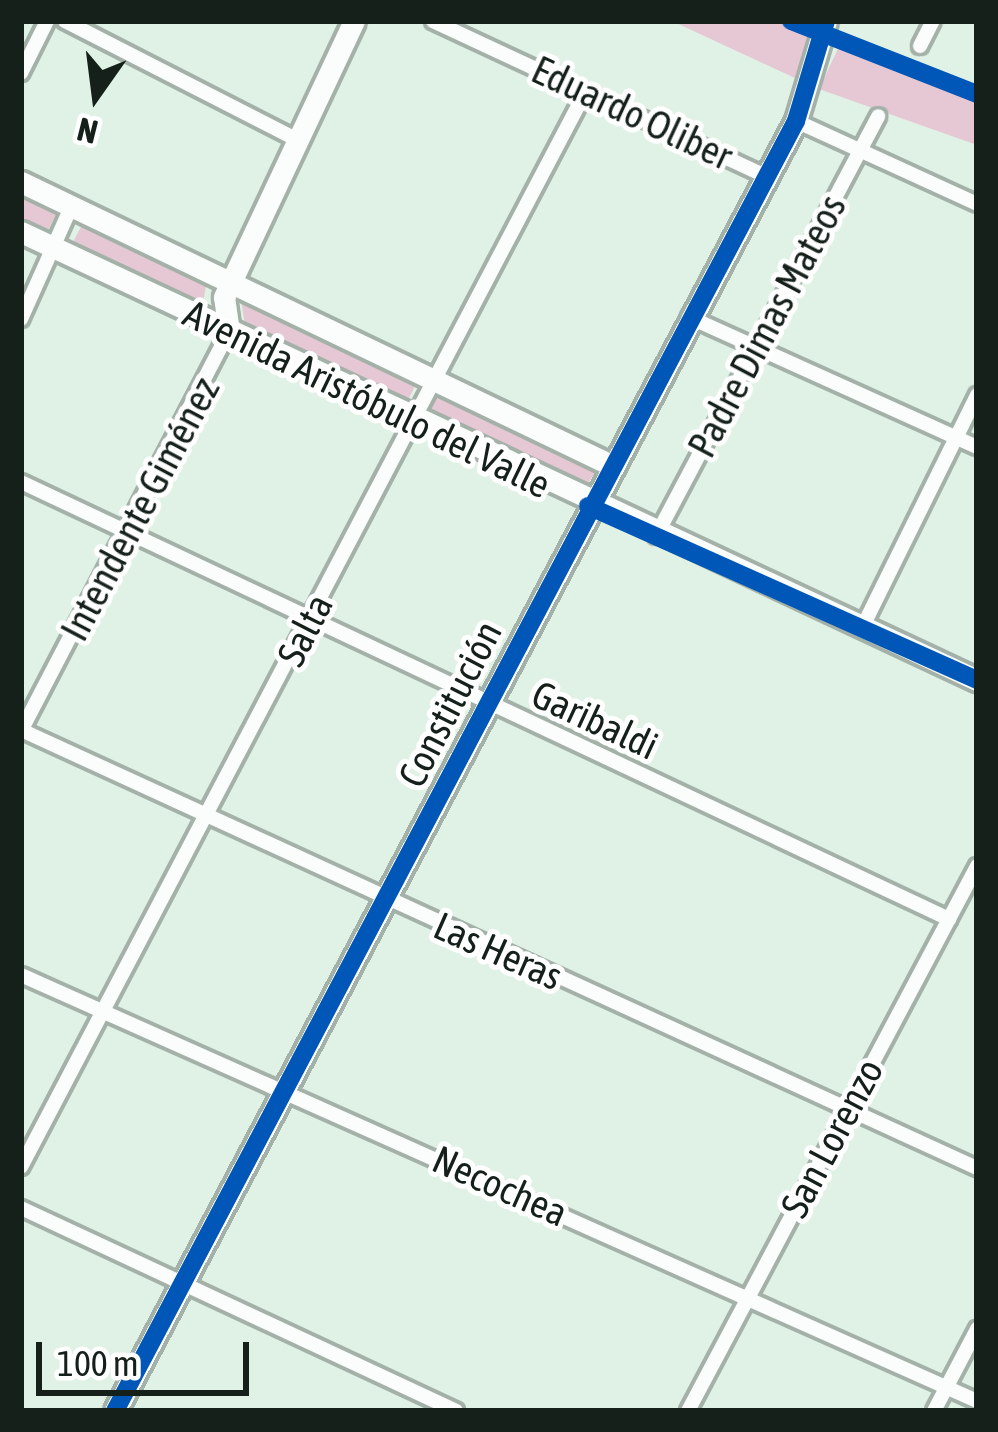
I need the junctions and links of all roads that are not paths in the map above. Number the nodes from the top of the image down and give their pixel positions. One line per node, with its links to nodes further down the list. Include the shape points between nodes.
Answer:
1 (47, 21): 8 (street)
2 (65, 21): 12 (street)
3 (354, 21): 12 (street, Intendente Giménez)
4 (433, 21): 9 (street, Eduardo Oliber)
5 (933, 21): 7 (street)
6 (824, 22): 11 (street, Constitución)
7 (920, 46)
8 (21, 73)
9 (586, 92): 14 (street, Eduardo Oliber); 25 (street, Salta)
10 (878, 116): 13 (street, Padre Dimas Mateos)
11 (796, 121): 13 (street); 14 (street, Constitución)
12 (298, 141): 20 (street, Intendente Giménez)
13 (860, 150): 16 (street); 24 (street, Padre Dimas Mateos)
14 (765, 176): 21 (street, Constitución)
15 (21, 182): 17 (street, Avenida Aristóbulo del Valle)
16 (977, 204)
17 (72, 206): 19 (street); 20 (street, Avenida Aristóbulo del Valle)
18 (21, 232): 19 (street, Avenida Aristóbulo del Valle)
19 (57, 250): 22 (street); 23 (street, Avenida Aristóbulo del Valle)
20 (230, 283): 23 (street, Intendente Giménez); 25 (street, Avenida Aristóbulo del Valle)
21 (689, 317): 24 (street); 30 (street, Constitución)
22 (21, 319)
23 (229, 332): 27 (street, Avenida Aristóbulo del Valle); 33 (street, Intendente Giménez)
24 (754, 349): 28 (street); 34 (street, Padre Dimas Mateos)
25 (431, 380): 27 (street, Salta); 30 (street, Avenida Aristóbulo del Valle)
26 (977, 395): 28 (street)
27 (411, 421): 32 (street, Avenida Aristóbulo del Valle); 35 (street, Salta)
28 (956, 437): 29 (street); 36 (street)
29 (977, 446)
30 (609, 464): 32 (street, Constitución)
31 (21, 482): 33 (street, Garibaldi)
32 (588, 506): 34 (street, Avenida Aristóbulo del Valle); 38 (street, Constitución)
33 (128, 535): 35 (street, Garibaldi); 39 (street, Intendente Giménez)
34 (656, 536): 36 (street, Avenida Aristóbulo del Valle)
35 (310, 621): 38 (street, Garibaldi); 40 (street, Salta)
36 (862, 628): 37 (street, Avenida Aristóbulo del Valle)
37 (977, 680)
38 (485, 706): 42 (street, Constitución); 43 (street, Garibaldi)
39 (21, 730): 40 (street, Las Heras)
40 (206, 818): 42 (street, Las Heras); 45 (street, Salta)
41 (977, 866): 43 (street, San Lorenzo)
42 (388, 902): 46 (street, Constitución); 47 (street, Las Heras)
43 (949, 919): 47 (street, San Lorenzo)
44 (21, 975): 45 (street, Necochea)
45 (102, 1013): 46 (street, Necochea); 48 (street, Salta)
46 (280, 1088): 51 (street, Constitución); 52 (street, Necochea)
47 (847, 1108): 49 (street, Las Heras); 52 (street, San Lorenzo)
48 (21, 1167)
49 (977, 1168)
50 (21, 1208): 51 (street)
51 (185, 1286): 56 (street, Constitución); 57 (street)
52 (750, 1298): 54 (street, Necochea); 58 (street, San Lorenzo)
53 (977, 1330): 54 (street)
54 (946, 1387): 55 (street, Necochea); 59 (street)
55 (977, 1401)
56 (115, 1411)
57 (456, 1411)
58 (688, 1411)
59 (934, 1411)

